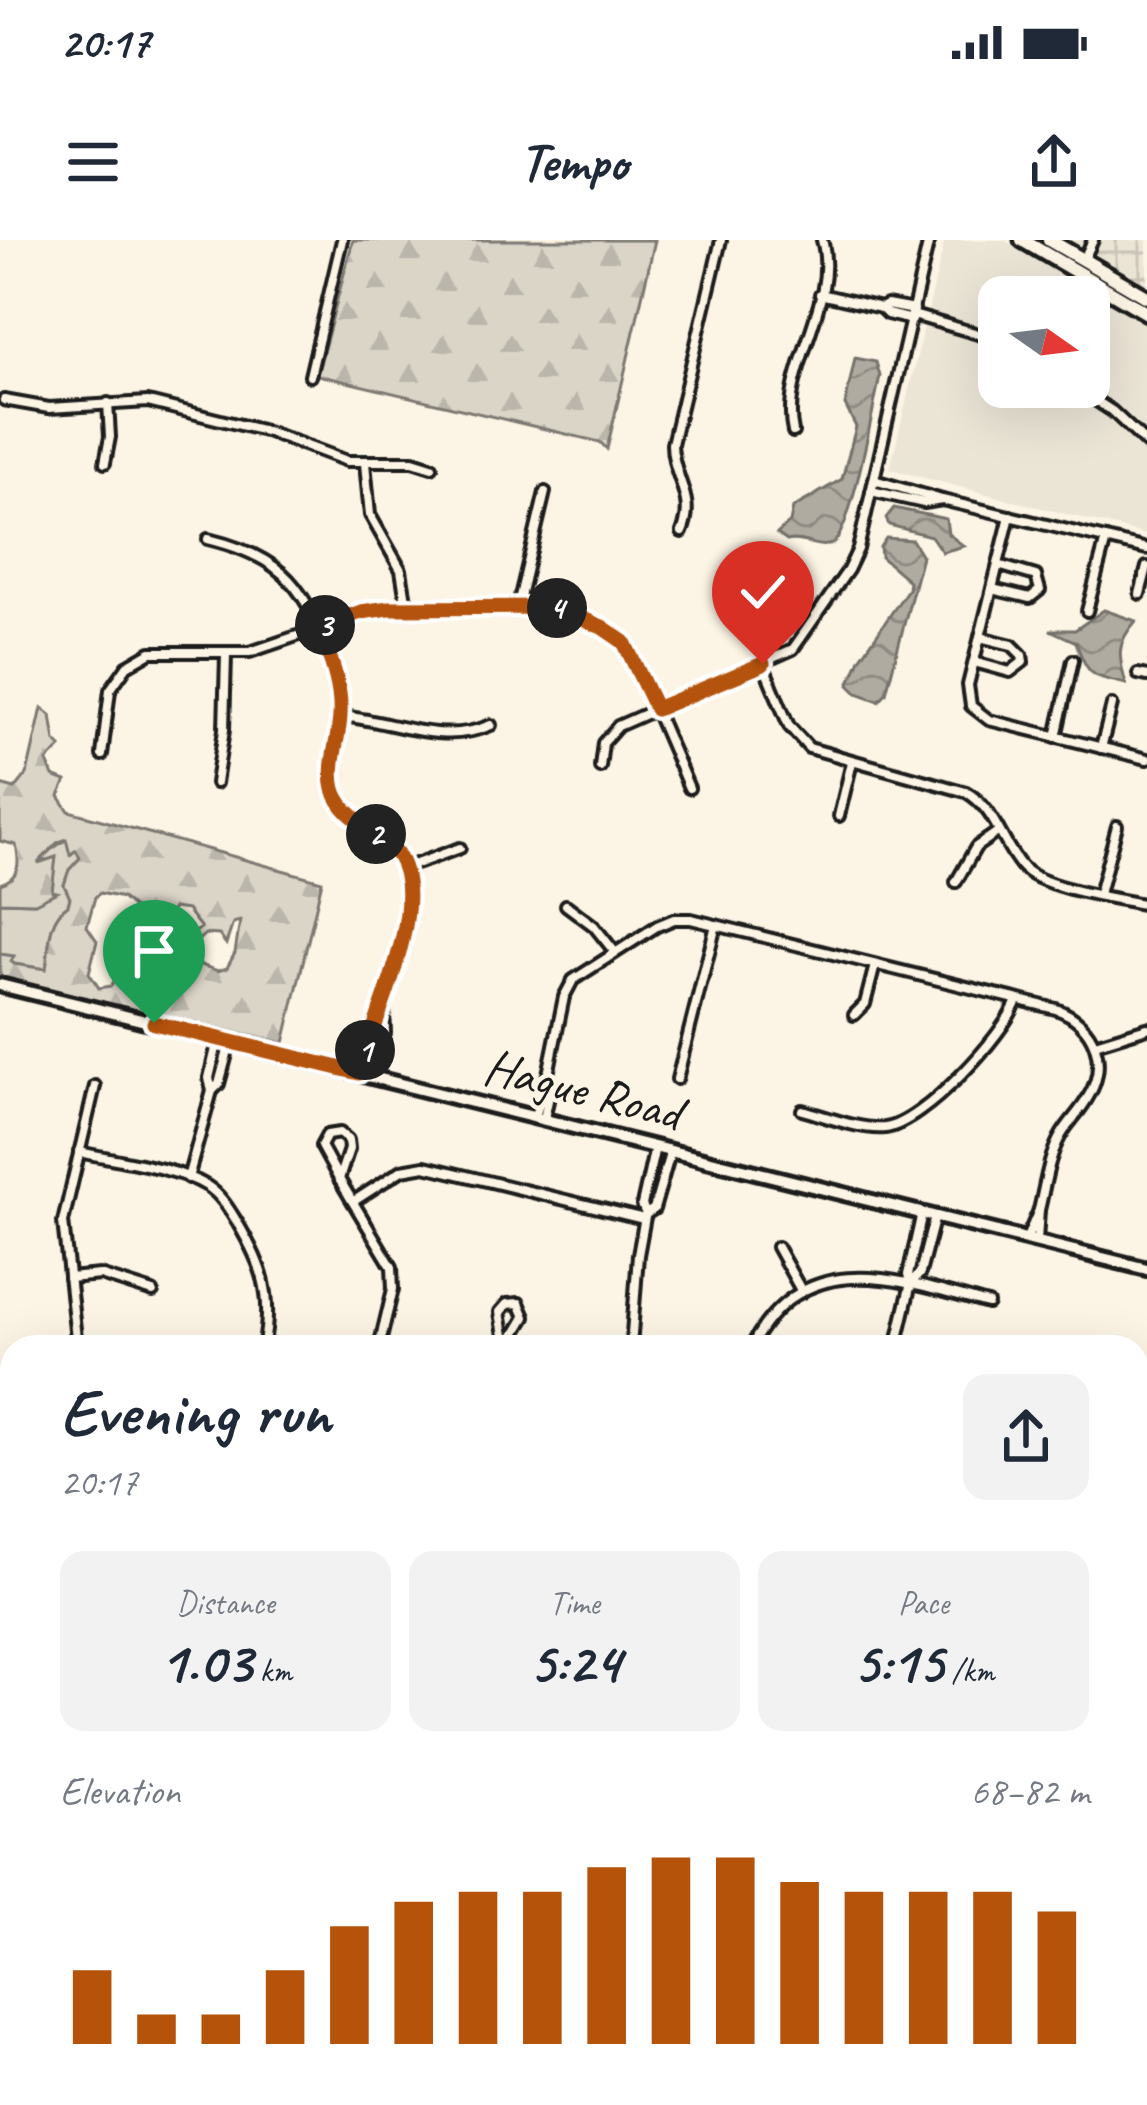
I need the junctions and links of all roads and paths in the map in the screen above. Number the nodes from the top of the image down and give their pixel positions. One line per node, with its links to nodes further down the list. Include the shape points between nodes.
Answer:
1 (342, 240): 14 (street)
2 (722, 240): 26 (street, via 672,444 688,502)
3 (822, 240): 9 (street)
4 (929, 240): 12 (street)
5 (1022, 240): 8 (main road)
6 (1049, 240): 8 (main road)
7 (1094, 240): 8 (street)
8 (1080, 266): 10 (main road); 11 (main road)
9 (820, 294): 12 (street); 18 (street)
10 (1147, 297)
11 (1147, 314)
12 (913, 315): 13 (street); 23 (street)
13 (978, 334)
14 (310, 376)
15 (1, 398): 16 (street, via 49,408)
16 (108, 403): 20 (street); 21 (street, via 148,402)
17 (1107, 408): 19 (street)
18 (793, 432)
19 (1147, 444)
20 (105, 463)
21 (365, 463): 22 (street); 35 (street, via 370,515 400,570)
22 (431, 467)
23 (873, 486): 25 (street); 42 (street, via 848,570 799,643)
24 (544, 493): 34 (street)
25 (1010, 516): 28 (street); 30 (street)
26 (682, 532)
27 (208, 539): 37 (street, via 280,569)
28 (1106, 539): 29 (street); 36 (street)
29 (1147, 549)
30 (998, 565): 32 (street); 32 (street, via 1036,576 1040,590 1030,598)
31 (1147, 567): 33 (street)
32 (992, 589): 38 (street)
33 (1140, 594)
34 (518, 604): 35 (street); 44 (street, via 554,607 616,635)
35 (407, 607): 37 (street)
36 (1087, 611)
37 (319, 627): 39 (street); 45 (street)
38 (980, 638): 41 (street); 41 (street, via 1016,647 1023,662 1012,671)
39 (226, 655): 49 (street, via 167,650 131,662 110,691); 53 (street)
40 (1073, 660): 47 (street)
41 (974, 662): 47 (street, via 968,694 976,713)
42 (763, 664): 44 (street); 51 (street, via 794,735 818,753)
43 (1112, 705): 48 (street)
44 (656, 709): 52 (street, via 611,731); 54 (street)
45 (340, 716): 46 (street, via 441,736); 59 (street, via 332,772 338,798)
46 (490, 725)
47 (1056, 737): 48 (street)
48 (1101, 748): 50 (street)
49 (102, 755)
50 (1147, 759)
51 (852, 762): 55 (street); 57 (street, via 966,792)
52 (600, 767)
53 (215, 783)
54 (689, 788)
55 (839, 816)
56 (1117, 826): 61 (street)
57 (999, 831): 60 (street, via 976,847); 61 (street, via 1028,872)
58 (460, 848): 59 (street)
59 (405, 868): 69 (street, via 407,912)
60 (956, 882)
61 (1100, 893): 63 (street)
62 (566, 905): 65 (street)
63 (1147, 905)
64 (716, 925): 65 (street, via 669,920); 66 (street); 76 (street)
65 (614, 951): 79 (street, via 569,985)
66 (875, 965): 68 (street); 70 (street)
67 (0, 985): 72 (street, Hague Road)
68 (1017, 1000): 73 (street, via 1072,1016); 78 (street, via 1004,1027 905,1123 875,1128)
69 (384, 1007): 74 (street); 75 (street)
70 (854, 1016)
71 (1147, 1028): 73 (street)
72 (224, 1042): 74 (street, Hague Road); 83 (street)
73 (1095, 1044): 88 (street, via 1094,1084 1054,1149)
74 (359, 1073): 75 (street, Hague Road)
75 (373, 1077): 79 (street, Hague Road)
76 (677, 1079)
77 (95, 1086): 82 (street)
78 (802, 1110)
79 (540, 1118): 80 (street, Hague Road)
80 (655, 1146): 81 (street, Hague Road); 87 (street)
81 (671, 1150): 86 (street, Hague Road); 87 (street)
82 (79, 1152): 83 (street); 91 (street, via 63,1222)
83 (188, 1178): 97 (street, via 222,1199 262,1265)
84 (339, 1179): 84 (street, via 349,1144 335,1132 321,1150); 85 (street)
85 (354, 1201): 87 (street, via 402,1170 431,1167); 98 (street, via 394,1273)
86 (928, 1215): 88 (street, Hague Road); 92 (street, via 920,1273)
87 (645, 1216): 101 (street)
88 (1032, 1239): 90 (street, Hague Road)
89 (777, 1247): 94 (street)
90 (1147, 1269)
91 (69, 1278): 93 (street, via 100,1275); 96 (street)
92 (911, 1283): 94 (street, via 857,1276); 95 (street); 103 (street)
93 (153, 1292)
94 (802, 1292): 102 (street)
95 (988, 1304)
96 (75, 1335)
97 (265, 1335)
98 (382, 1335)
99 (504, 1335): 100 (street, via 500,1312 519,1303 525,1317)
100 (514, 1335)
101 (633, 1335)
102 (759, 1335)
103 (899, 1335)

